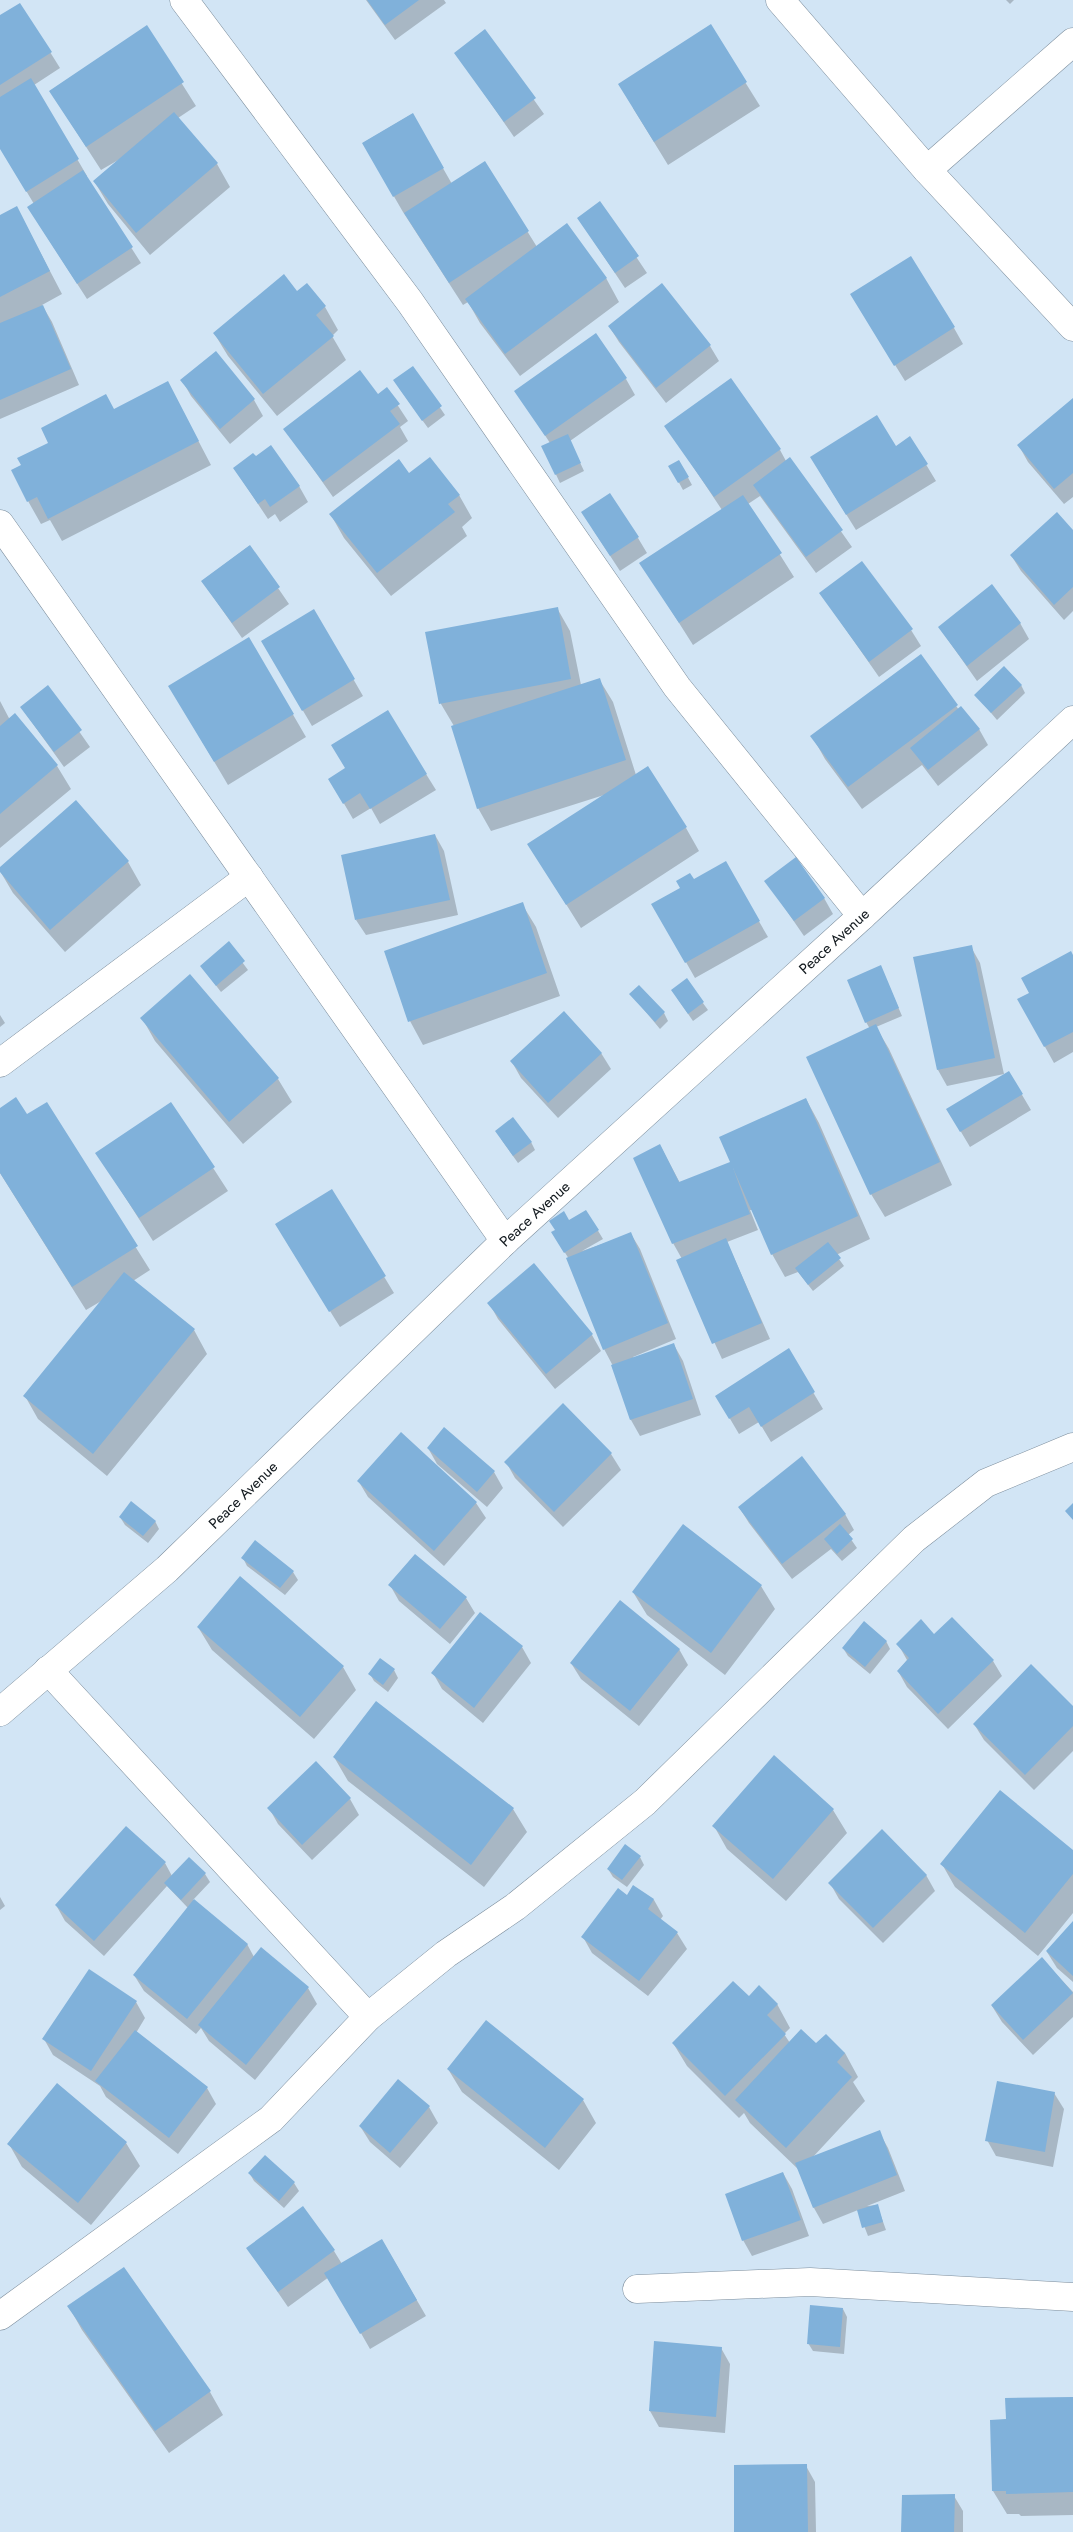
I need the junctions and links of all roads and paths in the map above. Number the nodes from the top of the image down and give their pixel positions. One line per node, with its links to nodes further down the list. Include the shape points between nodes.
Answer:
1 (184, 0): 9 (street, via 410,302 678,687)
2 (780, 0): 4 (street)
3 (1073, 42): 4 (street)
4 (927, 170): 5 (street)
5 (1073, 327)
6 (0, 524): 8 (street)
7 (1073, 720): 9 (street, Peace Avenue)
8 (248, 877): 10 (street); 11 (street)
9 (862, 916): 11 (street, Peace Avenue)
10 (0, 1063)
11 (506, 1241): 13 (street, Peace Avenue, via 167,1569)
12 (1073, 1447): 15 (street, via 986,1483 914,1539 645,1802 515,1907 446,1954)
13 (48, 1670): 14 (street, Peace Avenue); 15 (street)
14 (0, 1712)
15 (368, 2017): 18 (street, via 271,2119)
16 (637, 2289): 17 (street, via 810,2282)
17 (1073, 2297)
18 (0, 2316)

